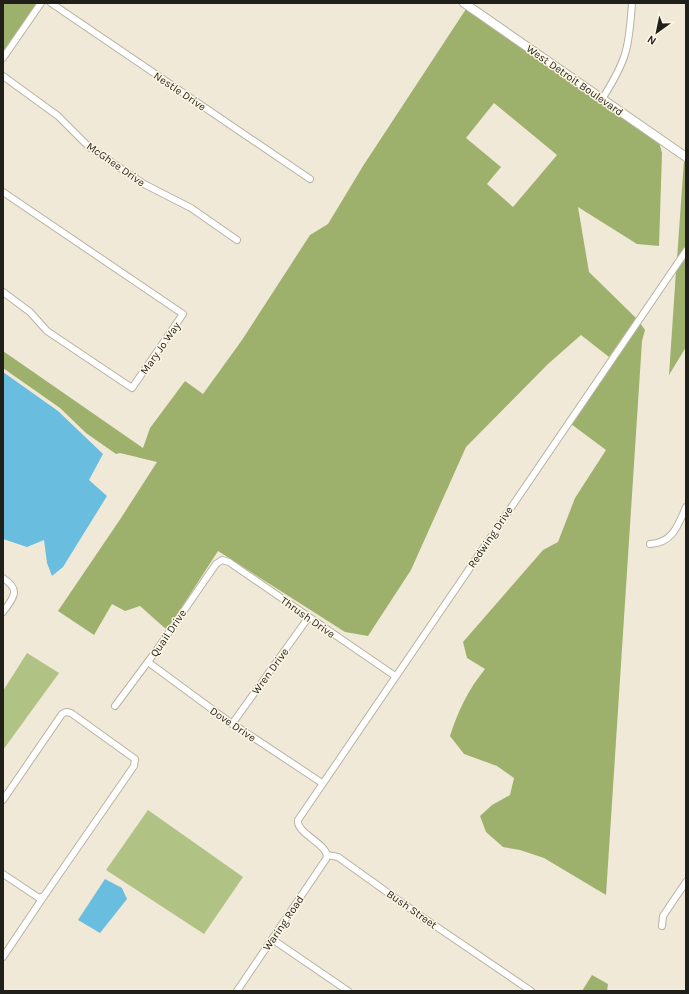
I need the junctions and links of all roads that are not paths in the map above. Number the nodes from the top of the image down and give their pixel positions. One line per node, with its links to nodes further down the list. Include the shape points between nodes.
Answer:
1 (41, 3): 5 (street)
2 (51, 3): 9 (street, Nestle Drive)
3 (464, 3): 7 (street, West Detroit Boulevard)
4 (632, 3): 7 (street, via 628,50 618,74)
5 (3, 58)
6 (3, 76): 11 (street, McGhee Drive, via 58,116 89,146 144,184 191,208)
7 (602, 99): 8 (street, West Detroit Boulevard)
8 (686, 157)
9 (310, 179)
10 (3, 192): 13 (street, Mary Jo Way, via 183,314 132,388 47,331 30,312)
11 (237, 240)
12 (686, 251): 21 (street, Redwing Drive)
13 (3, 292)
14 (686, 507): 15 (street, via 674,533 666,540)
15 (650, 544)
16 (222, 560): 19 (street, Thrush Drive, via 229,562); 20 (street, Quail Drive, via 216,564)
17 (3, 578): 18 (street, via 15,589 15,595)
18 (3, 612)
19 (308, 618): 21 (street, Thrush Drive); 23 (street, Wren Drive)
20 (148, 662): 22 (street, Quail Drive); 23 (street, Dove Drive)
21 (394, 676): 24 (street, Redwing Drive)
22 (115, 706)
23 (232, 724): 24 (street, Dove Drive)
24 (322, 782): 26 (street, Redwing Drive, via 298,820)
25 (3, 800): 30 (street, via 62,714 66,712 135,759 134,766)
26 (298, 825): 27 (street, Bush Street, via 325,850)
27 (327, 855): 32 (street, Waring Road); 36 (street, Bush Street, via 338,857)
28 (3, 874): 30 (street, via 39,898)
29 (686, 882): 31 (street, via 664,916)
30 (44, 896): 33 (street)
31 (662, 926)
32 (272, 939): 34 (street, Waring Road); 35 (street)
33 (3, 957)
34 (237, 991)
35 (348, 991)
36 (532, 991)

